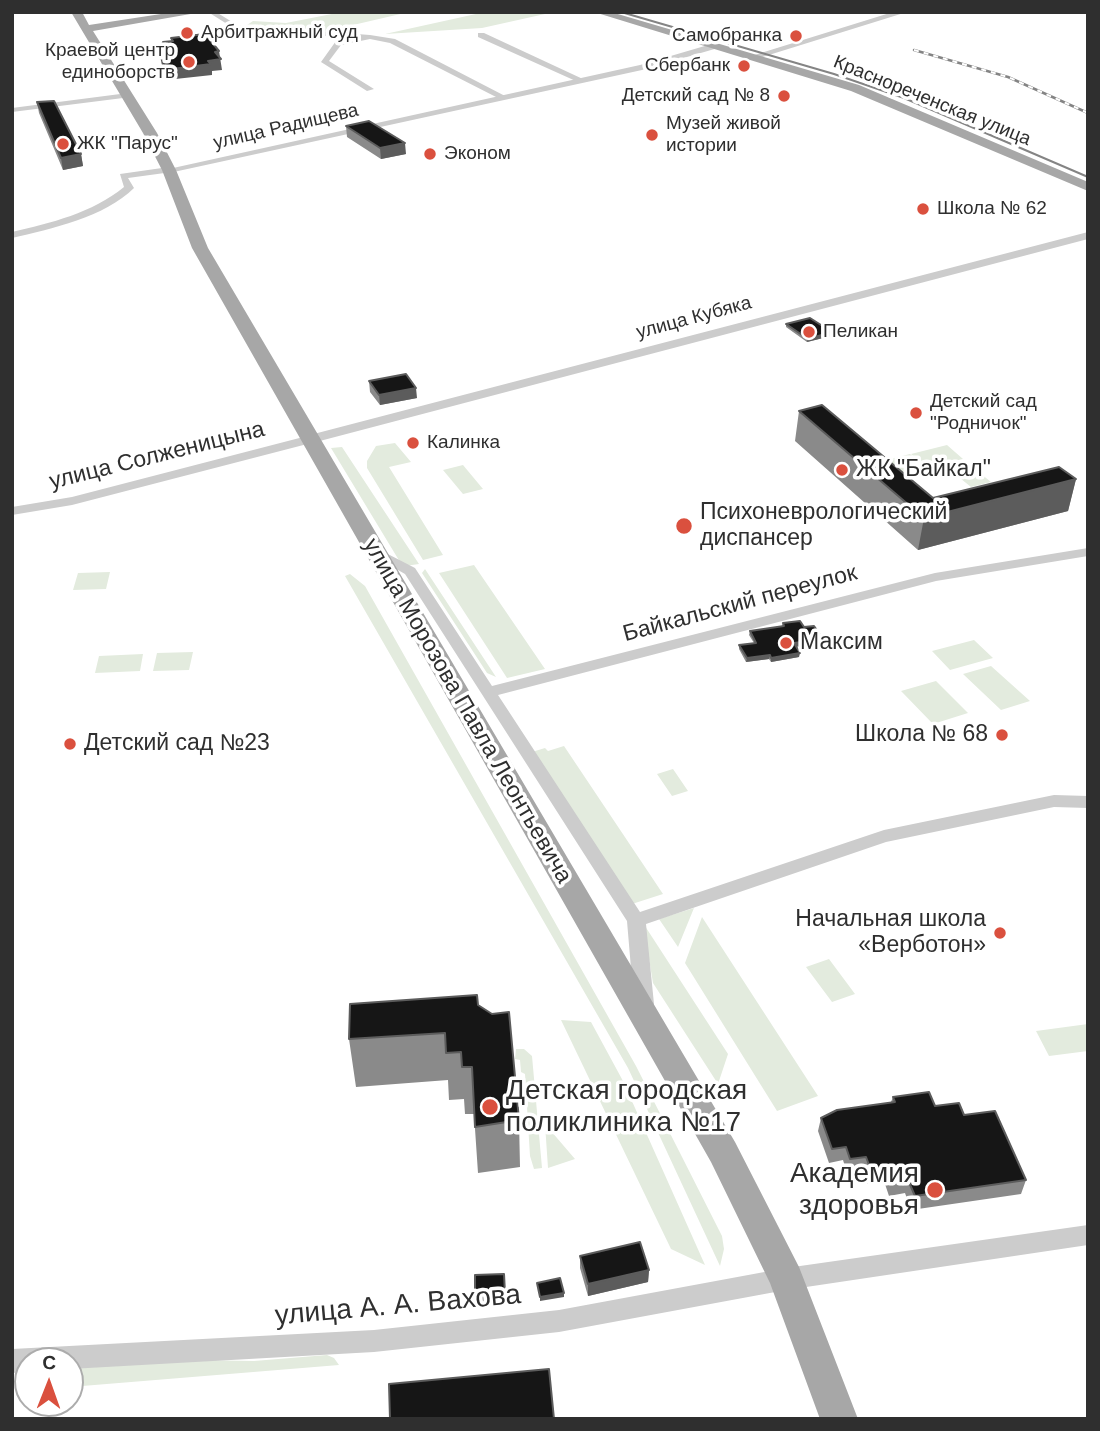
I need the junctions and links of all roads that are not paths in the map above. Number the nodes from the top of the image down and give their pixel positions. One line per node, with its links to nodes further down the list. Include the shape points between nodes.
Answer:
1 (183, 12): 7 (main road)
2 (197, 12): 8 (main road)
3 (211, 12): 10 (street, via 235,27)
4 (599, 12): 11 (main road, Краснореченская улица)
5 (903, 12): 12 (street)
6 (76, 13): 7 (main road, via 104,20); 8 (main road, улица Морозова Павла Леонтьевича)
7 (138, 19): 8 (main road)
8 (85, 29): 15 (main road, улица Морозова Павла Леонтьевича)
9 (481, 35): 13 (street)
10 (370, 37): 14 (street, via 339,43 325,62); 16 (street, via 392,41)
11 (715, 46): 12 (main road, Краснореченская улица); 13 (street, улица Радищева)
12 (753, 57): 19 (main road, Краснореченская улица, via 900,105)
13 (581, 80): 16 (street, улица Радищева)
14 (370, 89)
15 (128, 95): 17 (street); 18 (main road, улица Морозова Павла Леонтьевича)
16 (503, 97): 18 (street, улица Радищева)
17 (12, 110)
18 (169, 170): 20 (street, улица Радищева, via 123,176 129,188 119,196 61,225); 22 (main road, улица Морозова Павла Леонтьевича, via 200,248)
19 (1088, 187)
20 (12, 234)
21 (1088, 235): 22 (street, улица Кубяка)
22 (311, 439): 23 (street, улица Солженицына, via 72,501); 24 (main road, улица Морозова Павла Леонтьевича)
23 (12, 511)
24 (375, 552): 26 (street, via 410,571); 29 (main road, улица Морозова Павла Леонтьевича)
25 (1088, 552): 26 (street, Байкальский переулок, via 935,577)
26 (489, 692): 28 (street)
27 (1088, 802): 28 (street, via 1054,802 884,836)
28 (636, 920): 29 (street)
29 (645, 1016): 31 (main road, улица Морозова Павла Леонтьевича, via 723,1152)
30 (1088, 1235): 31 (street, улица А. А. Вахова)
31 (786, 1279): 32 (street, улица А. А. Вахова, via 559,1321 374,1341); 33 (main road, улица Морозова Павла Леонтьевича)
32 (12, 1361)
33 (839, 1419)

